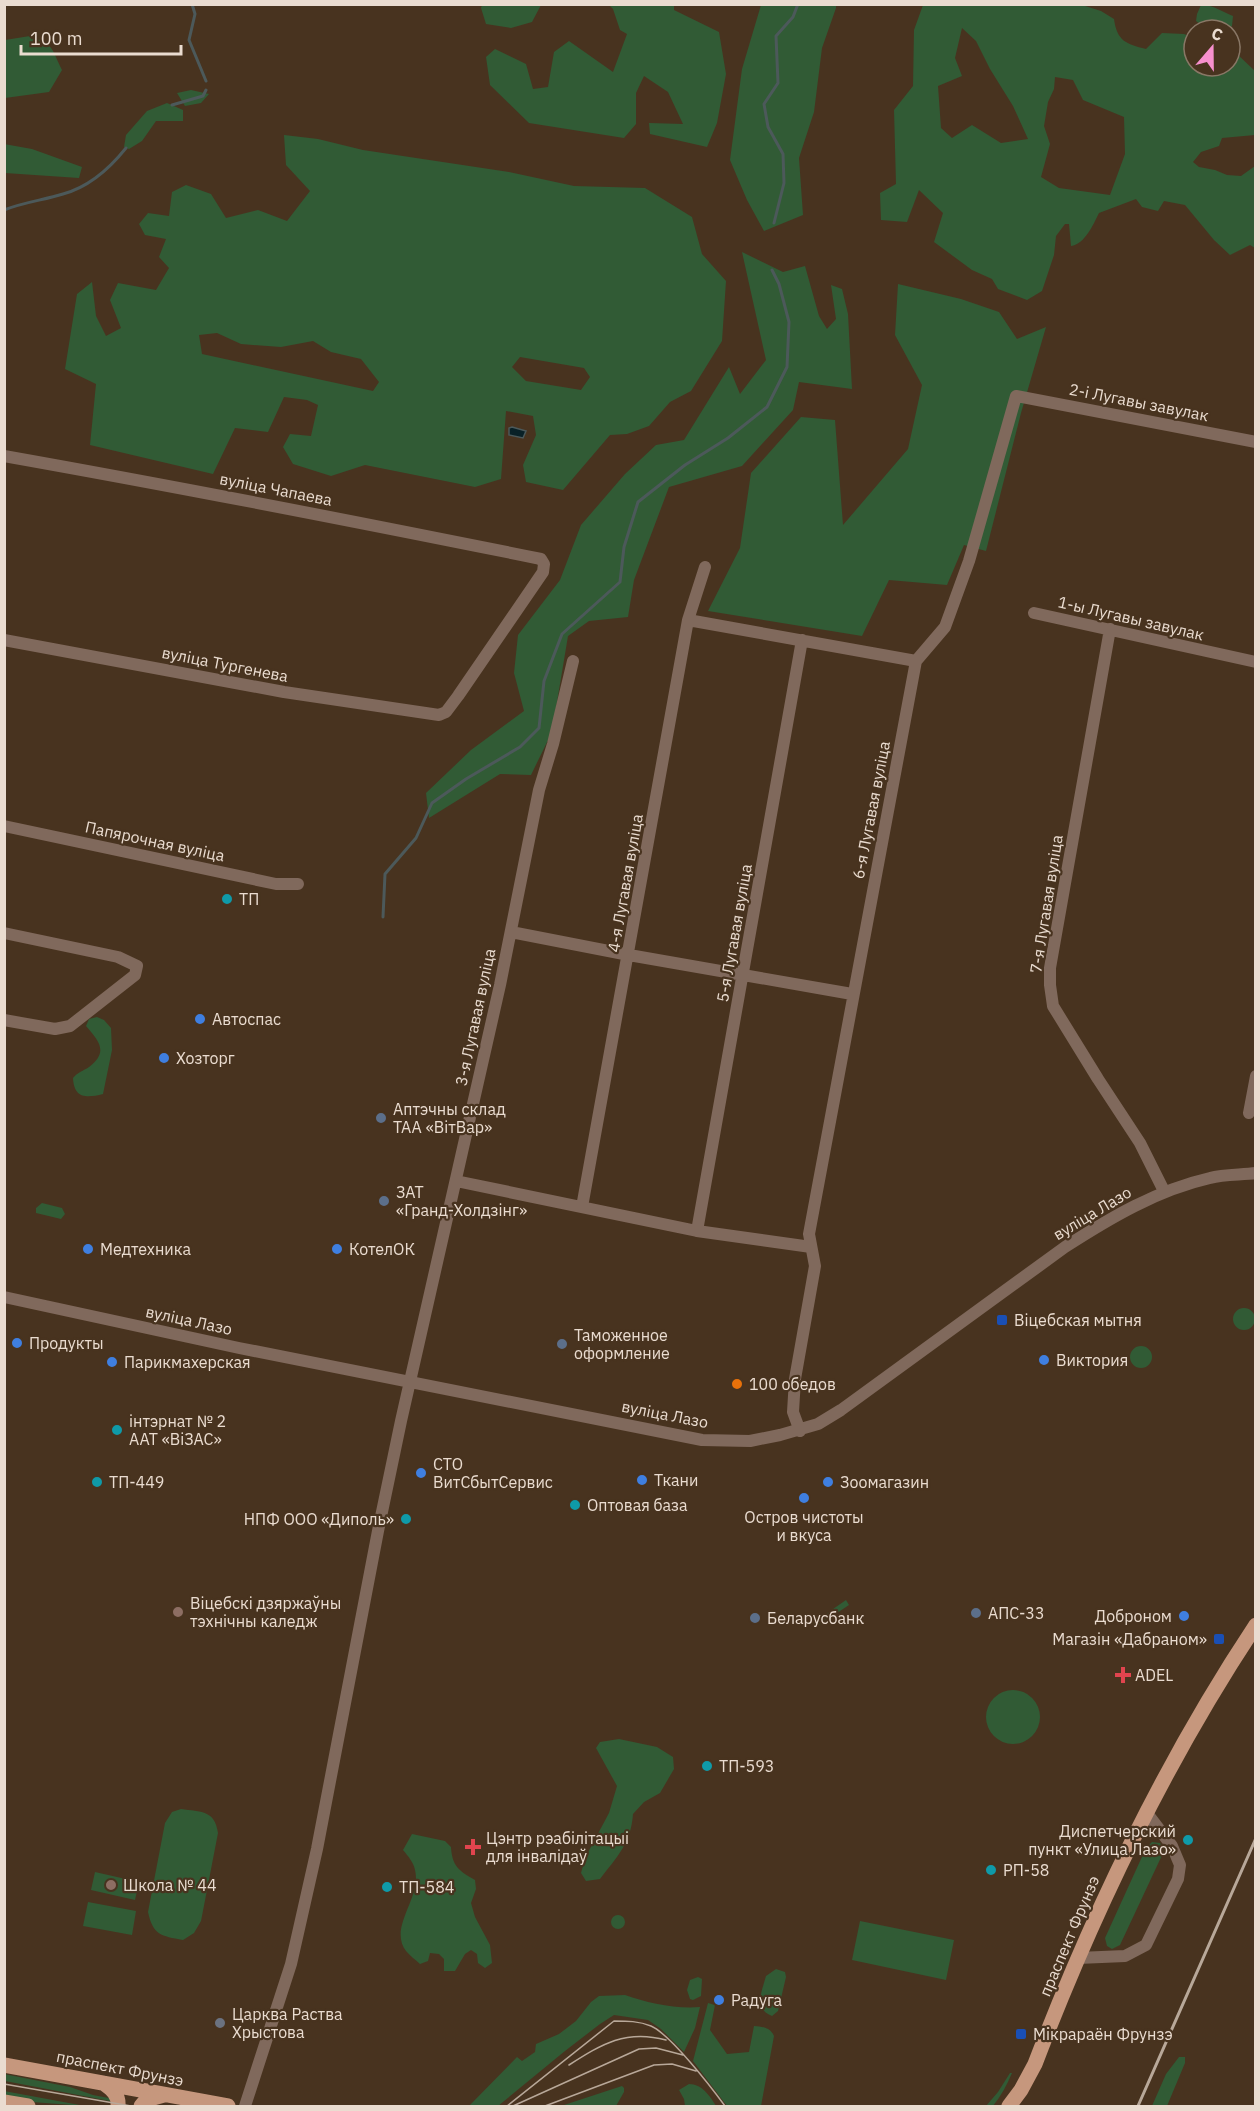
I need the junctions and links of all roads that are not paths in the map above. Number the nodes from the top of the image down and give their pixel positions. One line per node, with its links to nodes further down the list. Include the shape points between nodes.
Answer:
1 (1016, 396): 2 (street, 2-і Лугавы завулак); 11 (street, 6-я Лугавая вуліца, via 969,561 945,627)
2 (1256, 442)
3 (4, 456): 13 (street, вуліца Чапаева, via 177,486 541,559 543,573 458,696)
4 (705, 567): 6 (street, 4-я Лугавая вуліца)
5 (1034, 613): 7 (street, 1-ы Лугавы завулак)
6 (688, 620): 9 (street); 18 (street, 4-я Лугавая вуліца)
7 (1110, 629): 12 (street, 1-ы Лугавы завулак); 26 (street, 7-я Лугавая вуліца, via 1050,985 1053,1006 1140,1143)
8 (4, 640): 13 (street, вуліца Тургенева, via 284,692)
9 (802, 640): 11 (street); 19 (street, 5-я Лугавая вуліца)
10 (573, 661): 16 (street, 3-я Лугавая вуліца, via 539,790)
11 (916, 661): 20 (street, 6-я Лугавая вуліца)
12 (1256, 662)
13 (440, 715)
14 (4, 826): 15 (street, Папярочная вуліца, via 276,884)
15 (298, 884)
16 (511, 932): 18 (street); 25 (street, 3-я Лугавая вуліца)
17 (4, 933): 21 (street, via 118,957 137,966 135,975 70,1026 55,1029)
18 (629, 955): 19 (street); 27 (street, 4-я Лугавая вуліца)
19 (743, 975): 20 (street); 28 (street, 5-я Лугавая вуліца)
20 (852, 994): 29 (street, 6-я Лугавая вуліца, via 809,1234)
21 (4, 1020)
22 (1256, 1076): 23 (street)
23 (1249, 1113)
24 (1256, 1173): 26 (street, вуліца Лазо, via 1211,1177)
25 (456, 1181): 27 (street); 31 (street, 3-я Лугавая вуліца)
26 (1164, 1191): 32 (street, вуліца Лазо, via 1103,1222 1065,1247 842,1410)
27 (582, 1207): 28 (street)
28 (697, 1231): 29 (street)
29 (811, 1247): 32 (street, 6-я Лугавая вуліца, via 815,1266 793,1400)
30 (4, 1297): 31 (street, вуліца Лазо)
31 (410, 1381): 32 (street, вуліца Лазо, via 702,1440 750,1441); 42 (street, 3-я Лугавая вуліца, via 291,1964)
32 (800, 1431)
33 (1256, 1625): 34 (main road, праспект Фрунзэ, via 1186,1736)
34 (1146, 1812): 35 (main road, праспект Фрунзэ); 35 (street, via 1172,1846 1180,1865 1178,1879 1146,1945 1125,1956)
35 (1078, 1958): 43 (main road, праспект Фрунзэ, via 1035,2064)
36 (4, 2065): 37 (main road, праспект Фрунзэ)
37 (102, 2082): 38 (main road, праспект Фрунзэ); 39 (main road, via 115,2092)
38 (167, 2094): 40 (main road, via 146,2100); 41 (main road, праспект Фрунзэ)
39 (118, 2106)
40 (141, 2106)
41 (228, 2106)
42 (245, 2106)
43 (1009, 2106)

